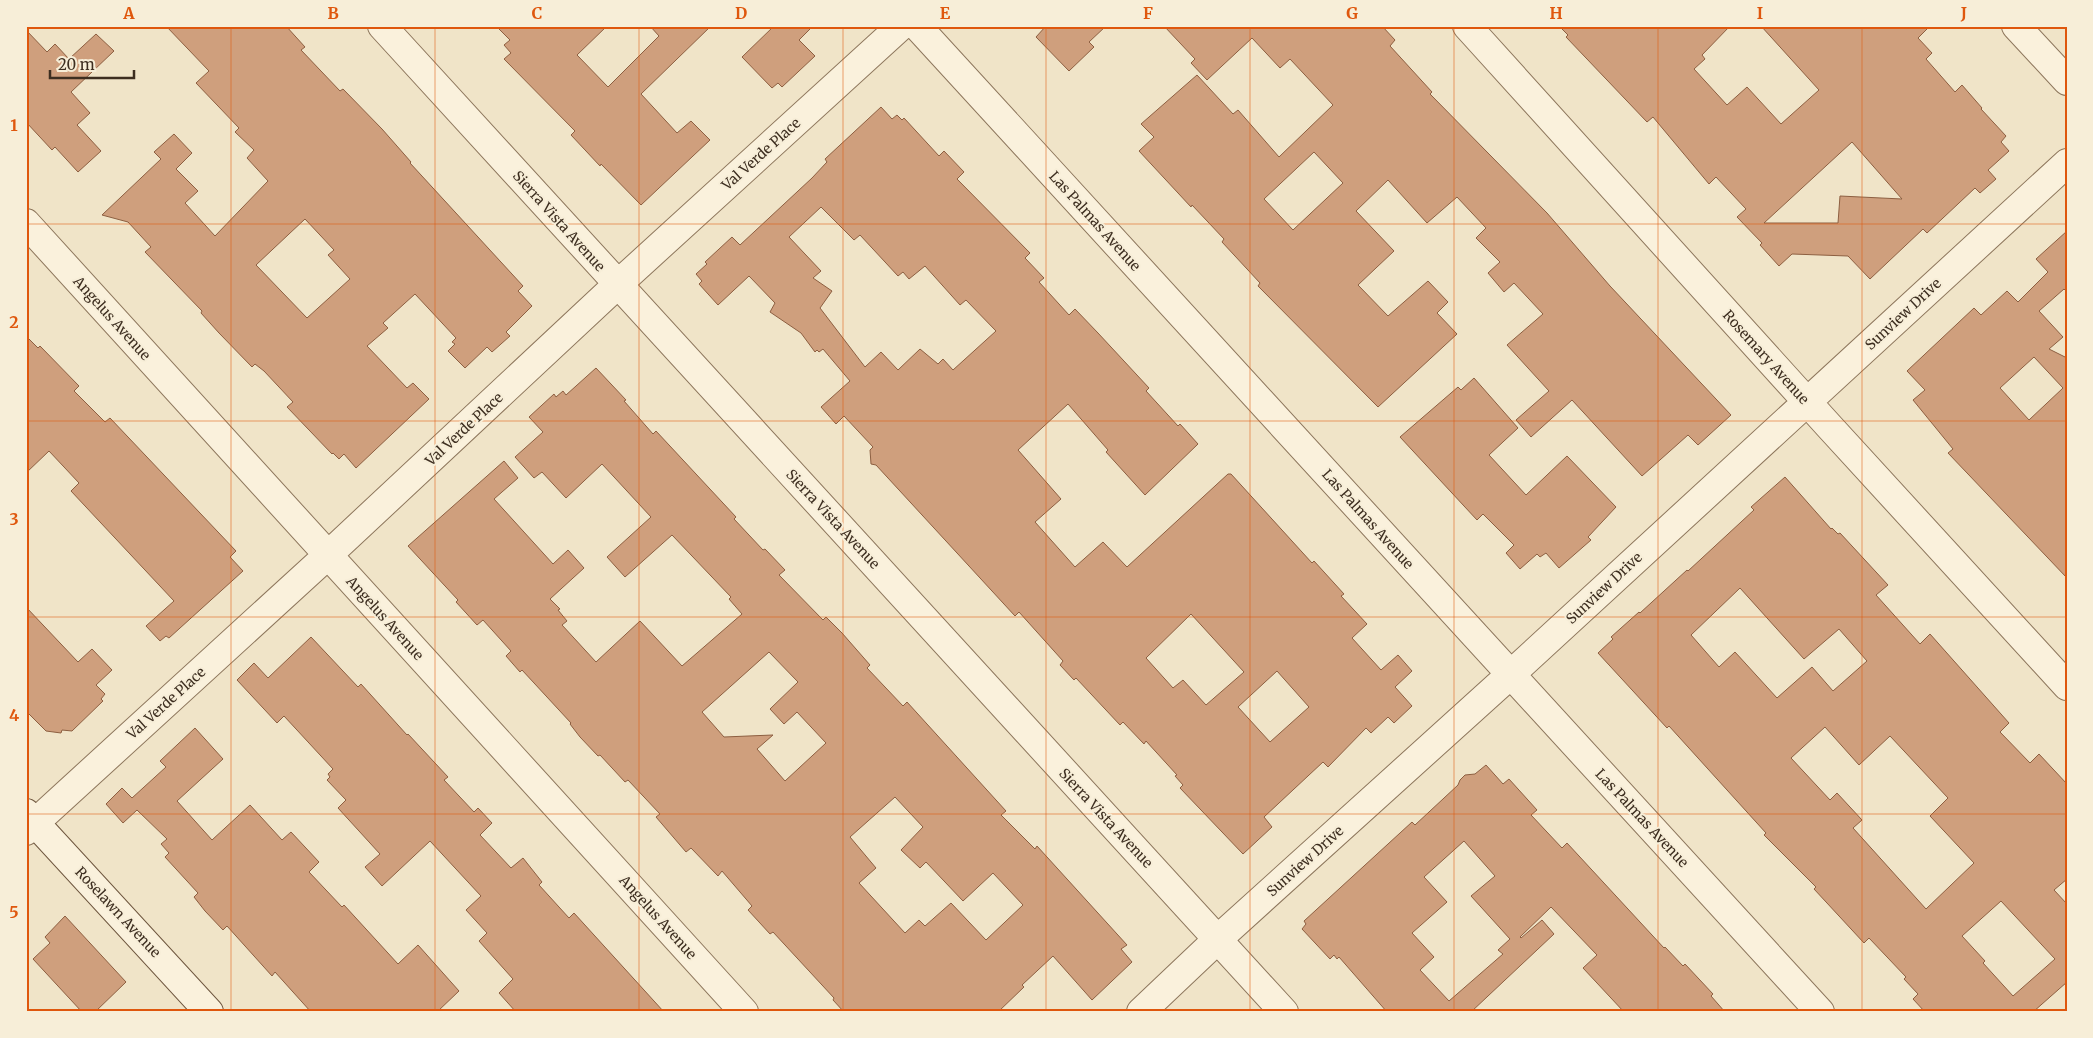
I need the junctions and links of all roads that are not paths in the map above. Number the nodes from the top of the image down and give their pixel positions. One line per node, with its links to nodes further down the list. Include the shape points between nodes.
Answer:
1 (382, 26): 9 (street, Sierra Vista Avenue)
2 (901, 26): 9 (street, Val Verde Place)
3 (917, 26): 12 (street, Las Palmas Avenue)
4 (1467, 26): 10 (street, Rosemary Avenue)
5 (2016, 26): 6 (street)
6 (2067, 81)
7 (2067, 164): 10 (street, Sunview Drive)
8 (26, 224): 11 (street, Angelus Avenue)
9 (617, 285): 11 (street, Val Verde Place); 15 (street, Sierra Vista Avenue)
10 (1807, 402): 12 (street, Sunview Drive); 13 (street, Rosemary Avenue)
11 (328, 556): 14 (street, Val Verde Place); 17 (street, Angelus Avenue)
12 (1510, 675): 15 (street, Sunview Drive); 20 (street, Las Palmas Avenue)
13 (2067, 686)
14 (29, 822): 16 (street, Roselawn Avenue)
15 (1218, 939): 18 (street, Sunview Drive); 19 (street, Sierra Vista Avenue)
16 (209, 1012)
17 (744, 1012)
18 (1141, 1012)
19 (1284, 1012)
20 (1820, 1012)

